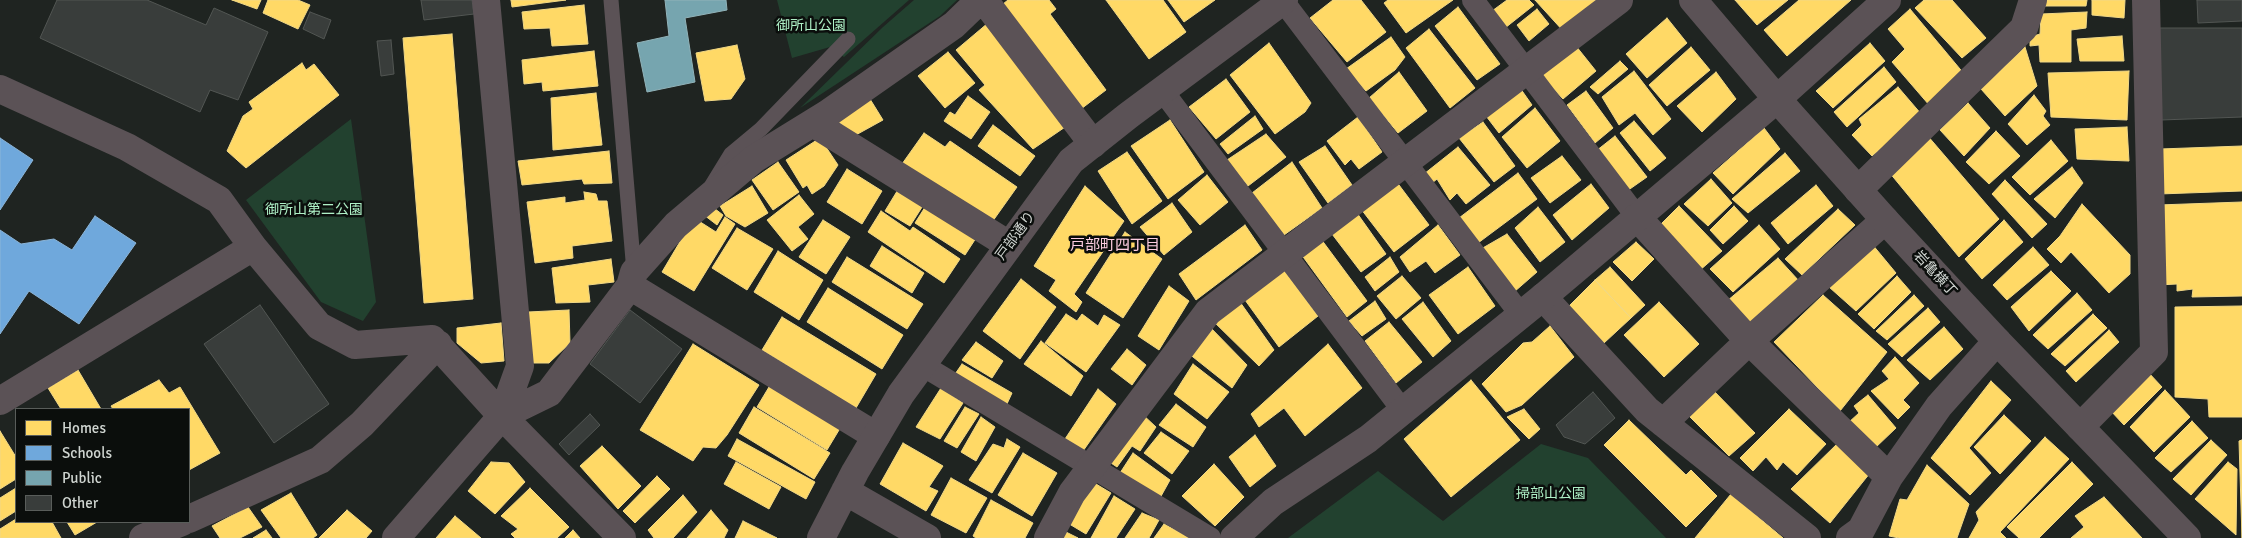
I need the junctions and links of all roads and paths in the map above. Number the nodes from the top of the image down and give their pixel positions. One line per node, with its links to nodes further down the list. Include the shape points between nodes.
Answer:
1 (486, 0): 35 (street, via 520,366)
2 (611, 0): 26 (lane)
3 (982, 0): 16 (street, via 954,25); 17 (street)
4 (1473, 0): 12 (street)
5 (1619, 0): 12 (street)
6 (1693, 0): 15 (street, 岩亀横丁)
7 (1887, 0): 15 (street)
8 (2033, 0): 19 (street, via 2024,28)
9 (2146, 0): 37 (street, via 2154,352)
10 (1284, 1): 14 (street, 戸部通り); 18 (street)
11 (848, 39): 20 (lane, via 761,129 731,154)
12 (1527, 69): 18 (street); 21 (street)
13 (0, 90): 24 (street, via 127,147 219,200)
14 (1162, 90): 17 (street, 戸部通り); 25 (street)
15 (1777, 99): 19 (street, 岩亀横丁); 21 (street)
16 (813, 123): 20 (street, via 754,159); 23 (street)
17 (1093, 144): 23 (street, 戸部通り, via 1071,161)
18 (1405, 162): 25 (street); 28 (street)
19 (1858, 190): 22 (street, 岩亀横丁)
20 (706, 199): 26 (street, via 676,225)
21 (1637, 217): 27 (street); 29 (street)
22 (1885, 220): 29 (street); 30 (street, 岩亀横丁)
23 (1009, 245): 32 (street, 戸部通り)
24 (253, 246): 31 (street, via 319,326 355,345 432,339); 33 (street)
25 (1286, 253): 34 (street); 39 (street, via 1208,312)
26 (632, 279): 35 (street, via 549,393); 38 (street)
27 (1543, 297): 28 (street); 36 (street, via 1647,410)
28 (1521, 315): 34 (street)
29 (1749, 341): 36 (street); 40 (street)
30 (1998, 342): 37 (street, 岩亀横丁); 40 (street, via 1939,406)
31 (438, 344): 35 (street); 42 (street, via 362,424 320,460)
32 (922, 365): 38 (street, 戸部通り); 39 (street)
33 (0, 401)
34 (1403, 411): 51 (street, via 1368,439 1273,502)
35 (502, 416): 45 (street); 46 (street)
36 (1663, 423): 52 (street)
37 (2080, 427): 53 (street, 岩亀横丁)
38 (876, 436): 41 (street, 戸部通り)
39 (1091, 467): 49 (street, via 1072,493); 50 (street)
40 (1890, 477): 43 (street)
41 (845, 491): 47 (street, 戸部通り); 48 (street)
42 (191, 524): 44 (street)
43 (1858, 535)
44 (143, 538)
45 (396, 538)
46 (622, 538)
47 (821, 538)
48 (926, 538)
49 (1048, 538)
50 (1210, 538)
51 (1234, 538)
52 (1808, 538)
53 (2187, 538)

